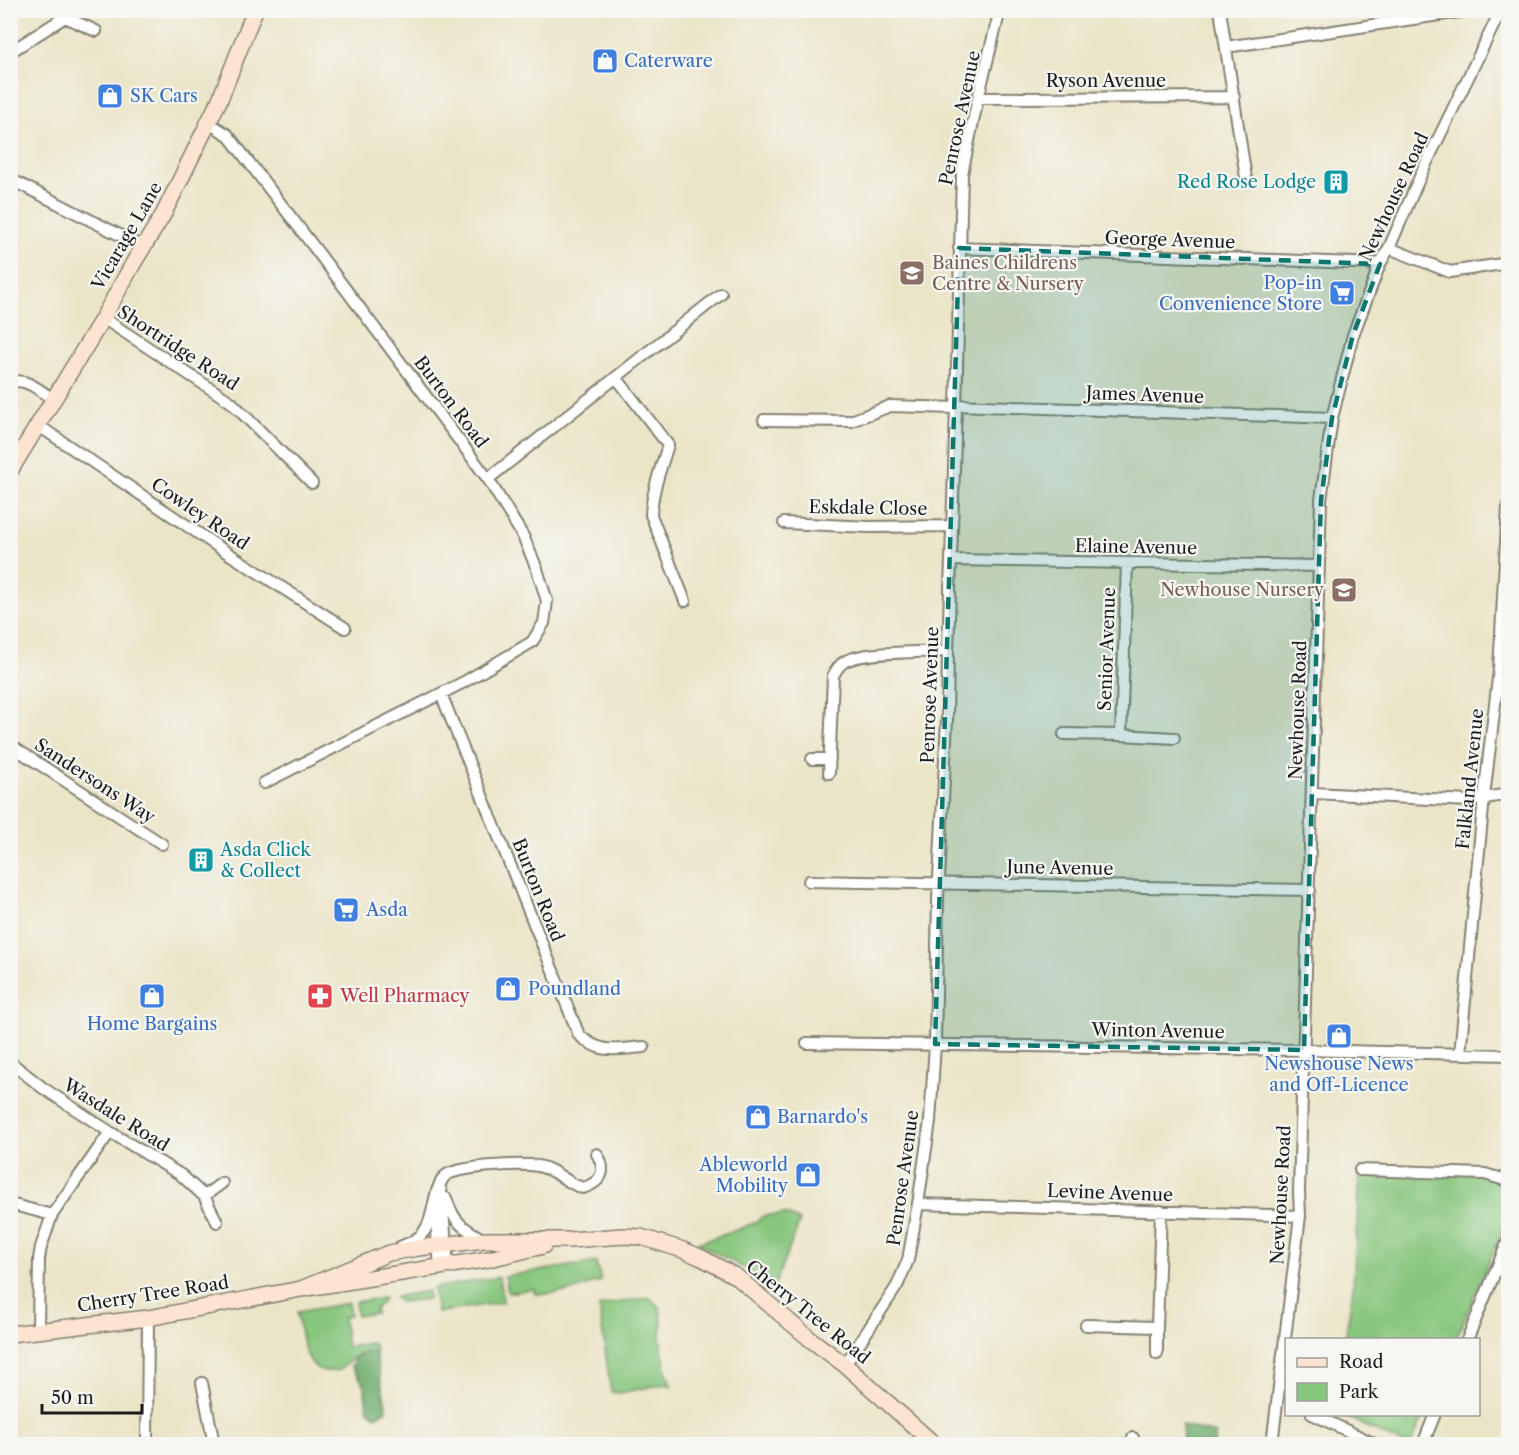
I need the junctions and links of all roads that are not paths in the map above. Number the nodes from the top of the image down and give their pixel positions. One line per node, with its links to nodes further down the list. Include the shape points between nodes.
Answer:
1 (255, 10): 12 (street, Vicarage Lane)
2 (1000, 10): 11 (street, Penrose Avenue)
3 (1220, 10): 8 (street)
4 (1473, 10): 8 (street)
5 (1501, 10): 17 (street, Newhouse Road)
6 (64, 14): 7 (street); 9 (street)
7 (96, 30)
8 (1226, 47): 10 (street)
9 (10, 51)
10 (1234, 97): 11 (street, Ryson Avenue); 13 (street)
11 (978, 98): 16 (street, Penrose Avenue, via 962,174)
12 (209, 123): 15 (street, Vicarage Lane); 30 (street, Burton Road, via 228,135)
13 (1246, 178)
14 (10, 179): 15 (street)
15 (143, 247): 21 (street, Vicarage Lane)
16 (959, 248): 18 (street, George Avenue); 25 (street, Penrose Avenue)
17 (1389, 248): 18 (street, Newhouse Road); 19 (street, via 1450,272)
18 (1380, 264): 26 (street, Newhouse Road, via 1353,335)
19 (1508, 266)
20 (721, 294): 22 (street)
21 (103, 318): 24 (street, Vicarage Lane); 31 (street, Shortridge Road, via 231,402)
22 (616, 377): 30 (street); 39 (street, via 668,445 654,488 651,515)
23 (10, 383): 24 (street, via 26,382)
24 (54, 400): 28 (street, Vicarage Lane)
25 (956, 406): 26 (street, James Avenue); 27 (street, James Avenue, via 890,406 851,421); 34 (street, Penrose Avenue)
26 (1332, 418): 38 (street, Newhouse Road, via 1321,500)
27 (764, 420)
28 (39, 426): 29 (street, Vicarage Lane); 40 (street, Cowley Road)
29 (10, 471)
30 (488, 479): 43 (street, Burton Road, via 523,536 537,569 547,601 543,624 532,642)
31 (312, 483)
32 (1509, 506): 35 (street, Falkland Avenue)
33 (784, 522): 34 (street, Eskdale Close)
34 (952, 526): 36 (street, Penrose Avenue)
35 (1508, 534): 42 (street, Falkland Avenue)
36 (951, 560): 37 (street, Elaine Avenue); 41 (street, Penrose Avenue)
37 (1126, 564): 38 (street, Elaine Avenue); 45 (street, Senior Avenue)
38 (1320, 566): 52 (street, Newhouse Road)
39 (685, 601)
40 (345, 628)
41 (948, 651): 49 (street, via 855,657 836,669); 57 (street, Penrose Avenue)
42 (1504, 668): 54 (street, Falkland Avenue)
43 (441, 694): 51 (street, Burton Road); 61 (street, Burton Road, via 579,1035 598,1048)
44 (1064, 734): 45 (street, Senior Avenue)
45 (1121, 735): 46 (street, Senior Avenue)
46 (1174, 738)
47 (10, 745): 55 (street, Sandersons Way)
48 (813, 759): 49 (street)
49 (830, 759): 50 (street)
50 (830, 773)
51 (264, 783)
52 (1313, 793): 54 (street, via 1469,801); 58 (street, Newhouse Road)
53 (1509, 794): 54 (street)
54 (1484, 797): 63 (street, Falkland Avenue)
55 (162, 844)
56 (809, 881): 57 (street, June Avenue)
57 (940, 882): 58 (street, June Avenue); 60 (street, Penrose Avenue)
58 (1310, 890): 62 (street, Newhouse Road)
59 (807, 1043): 60 (street, Winton Avenue)
60 (935, 1044): 62 (street, Winton Avenue); 75 (street, Penrose Avenue, via 930,1121)
61 (644, 1047)
62 (1304, 1050): 63 (street, Winton Avenue); 78 (street, Newhouse Road)
63 (1460, 1054): 64 (street, Winton Avenue)
64 (1509, 1055)
65 (10, 1062): 66 (street, Wasdale Road, via 43,1089)
66 (110, 1132): 72 (street, Wasdale Road, via 181,1175); 77 (street)
67 (597, 1155): 71 (street, via 602,1174 583,1188 547,1168 523,1165 456,1171 448,1173)
68 (1360, 1170): 69 (street, via 1485,1174)
69 (1509, 1181)
70 (222, 1183): 72 (street)
71 (441, 1184): 73 (street); 80 (street, via 451,1214); 83 (street)
72 (204, 1196): 79 (street, Wasdale Road)
73 (434, 1201): 83 (street); 84 (street, via 420,1235)
74 (10, 1204): 77 (street)
75 (918, 1204): 76 (street, Levine Avenue); 95 (street, Penrose Avenue, via 908,1260 897,1286)
76 (1161, 1211): 78 (street, Levine Avenue); 89 (street)
77 (51, 1215): 90 (street, via 39,1259)
78 (1300, 1216): 92 (street, Newhouse Road)
79 (217, 1222)
80 (484, 1240): 81 (street, Cherry Tree Road); 83 (street, Cherry Tree Road)
81 (570, 1240): 85 (street, Cherry Tree Road); 95 (street, Cherry Tree Road, via 641,1237 702,1258 737,1277)
82 (1509, 1241): 93 (street)
83 (442, 1245): 84 (street, Cherry Tree Road); 85 (street)
84 (389, 1253): 86 (street, Cherry Tree Road)
85 (444, 1266): 86 (street, Cherry Tree Road)
86 (301, 1289): 87 (street, Cherry Tree Road)
87 (148, 1318): 90 (street, Cherry Tree Road); 101 (street)
88 (1086, 1326): 89 (street)
89 (1157, 1327): 94 (street)
90 (38, 1331): 91 (street, Cherry Tree Road)
91 (10, 1334)
92 (1288, 1338)
93 (1468, 1338)
94 (1157, 1354)
95 (845, 1365): 103 (street, Cherry Tree Road)
96 (1285, 1369): 98 (street, Newhouse Road)
97 (202, 1383): 102 (street)
98 (1282, 1400): 104 (street, Newhouse Road)
99 (1316, 1416): 105 (street)
100 (1434, 1416): 106 (street)
101 (147, 1444)
102 (214, 1444)
103 (934, 1444)
104 (1272, 1444)
105 (1375, 1444)
106 (1423, 1444)

